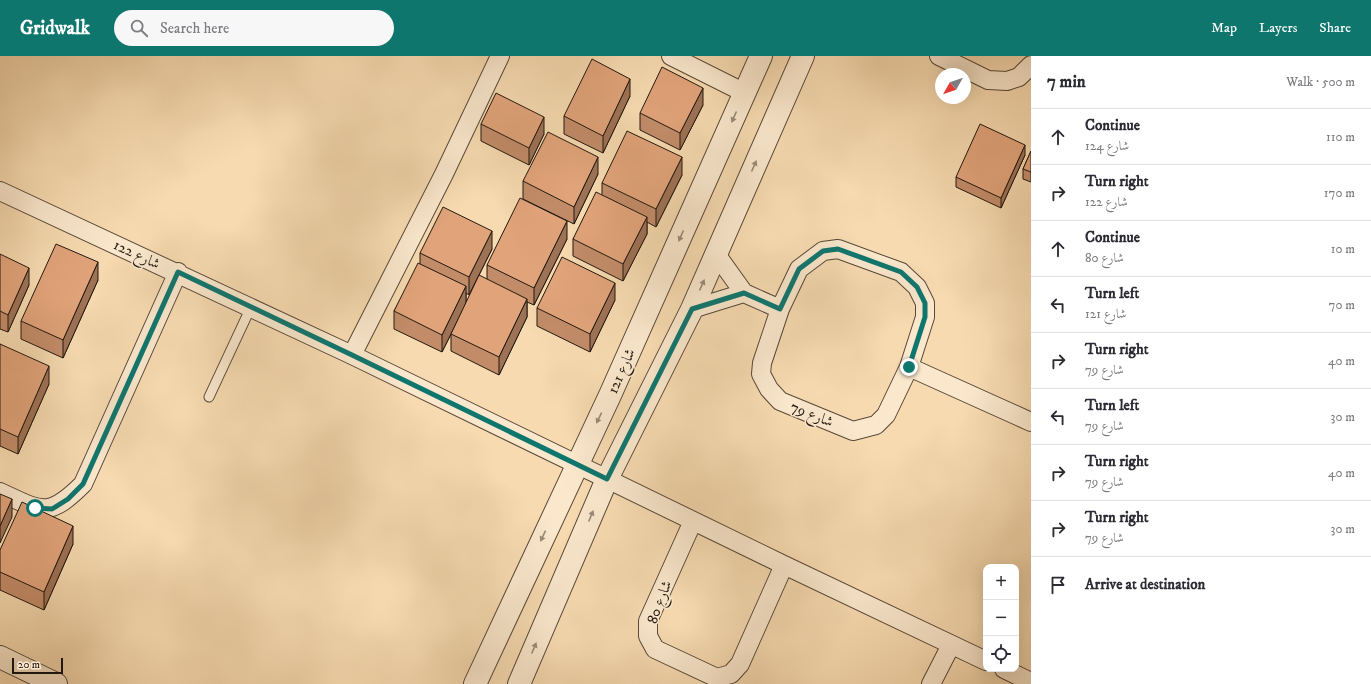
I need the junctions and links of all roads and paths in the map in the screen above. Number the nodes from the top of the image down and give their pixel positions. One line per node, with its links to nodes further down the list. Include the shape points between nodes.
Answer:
1 (500, 56): 15 (street, via 444,174)
2 (670, 56): 7 (street)
3 (761, 56): 7 (street, شارع 121)
4 (803, 56): 9 (street, one-way to 4)
5 (939, 56): 6 (street, via 988,80 1007,81 1019,77)
6 (1031, 65)
7 (745, 93): 19 (street, شارع 121, one-way to 19)
8 (0, 191): 10 (street, شارع 122)
9 (716, 254): 11 (street); 13 (street, one-way to 9)
10 (178, 272): 12 (street, شارع 122); 21 (street, via 83,484 68,499 52,509 35,508)
11 (744, 293): 13 (street); 14 (street)
12 (251, 307): 15 (street, شارع 122); 17 (lane)
13 (692, 309): 20 (street)
14 (780, 309): 16 (street, شارع 79, via 799,269 823,251 838,249 901,272 917,287 925,303 925,317); 16 (street, شارع 79, via 762,363 761,374 769,389 780,401 853,431 865,430 876,425 886,415)
15 (352, 355): 19 (street, شارع 122)
16 (909, 367): 18 (street)
17 (209, 397)
18 (1029, 417)
19 (577, 464): 20 (street); 30 (street, شارع 121, one-way to 30)
20 (607, 479): 22 (street); 31 (street, one-way to 20)
21 (0, 492)
22 (692, 521): 23 (street); 23 (street, شارع 80, via 648,621 648,636 656,649 717,678 731,674 740,664)
23 (784, 565): 24 (street)
24 (951, 644): 26 (street); 32 (street)
25 (0, 657): 29 (street)
26 (983, 660)
27 (1010, 672): 28 (street)
28 (1031, 682)
29 (56, 684)
30 (475, 684)
31 (519, 684)
32 (931, 684)

